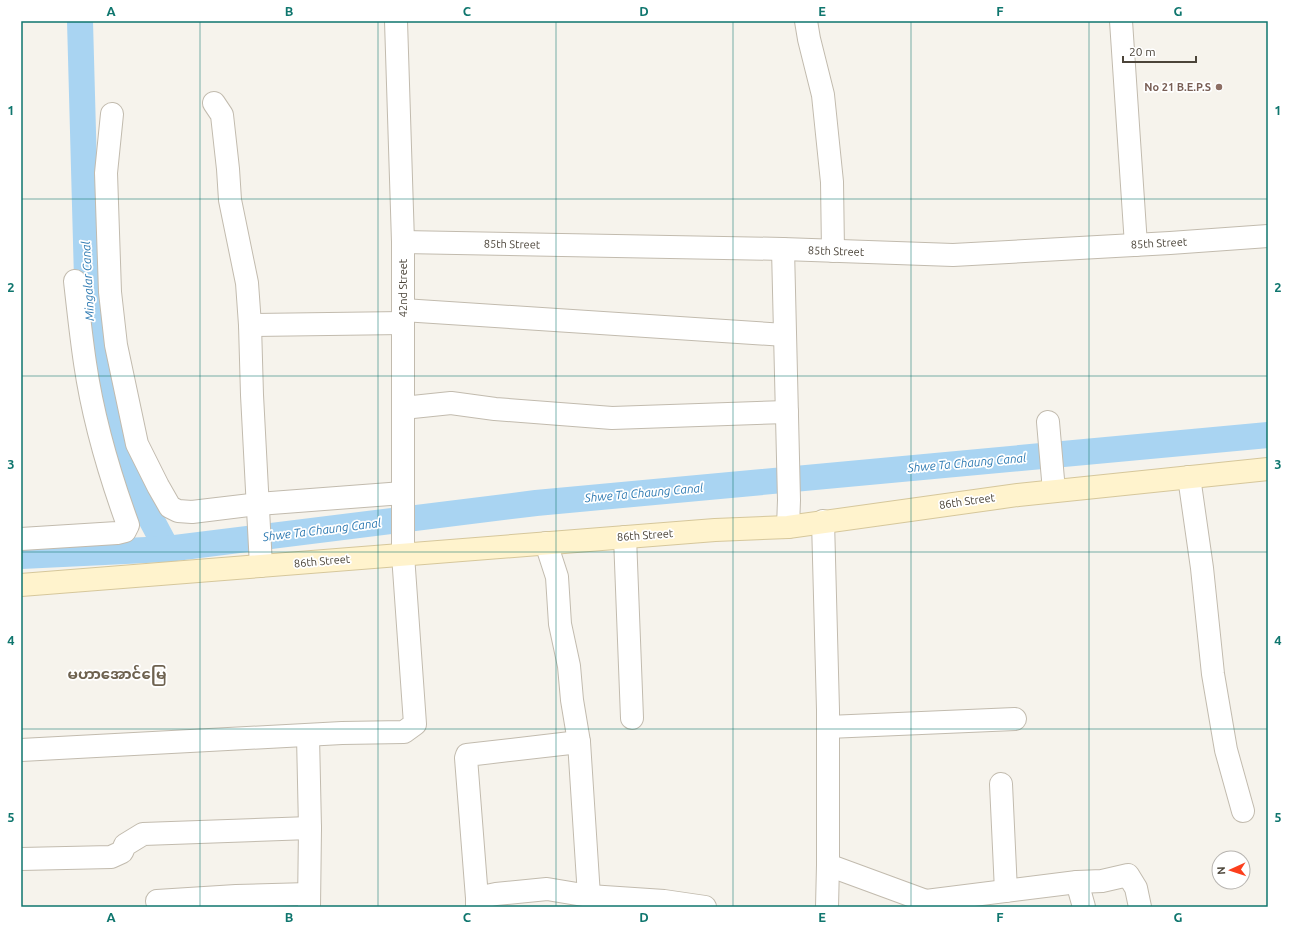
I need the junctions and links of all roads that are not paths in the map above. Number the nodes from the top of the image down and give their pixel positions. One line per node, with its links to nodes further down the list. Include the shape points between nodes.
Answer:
1 (396, 21): 7 (street, 42nd Street)
2 (806, 21): 10 (street, via 823,94 832,182)
3 (1121, 21): 8 (street)
4 (214, 103): 13 (street, via 222,115 230,200 247,283)
5 (112, 114): 22 (street, via 106,173 110,292 116,345 138,444 170,507 178,511)
6 (1268, 236): 8 (street, 85th Street)
7 (403, 242): 9 (street, 85th Street); 12 (street, 42nd Street)
8 (1136, 244): 10 (street, 85th Street, via 953,255)
9 (783, 249): 10 (street, 85th Street); 14 (street)
10 (833, 251)
11 (75, 281): 26 (street, via 85,364 100,432 128,525 125,531 116,533)
12 (403, 316): 13 (street); 14 (street); 15 (street, 42nd Street)
13 (250, 325): 22 (street)
14 (785, 335): 16 (street)
15 (403, 408): 16 (street, via 452,403 612,418); 21 (street, 42nd Street)
16 (787, 412): 24 (street)
17 (1049, 431): 20 (street)
18 (1268, 469): 19 (main road, 86th Street)
19 (1189, 477): 20 (main road, 86th Street); 38 (street, via 1213,674 1226,750)
20 (1054, 491): 23 (main road, 86th Street)
21 (403, 496): 22 (street); 28 (street, 42nd Street)
22 (258, 508): 29 (street)
23 (823, 521): 24 (main road, 86th Street); 33 (street)
24 (788, 527): 25 (main road, 86th Street)
25 (625, 537): 27 (main road, 86th Street); 31 (street)
26 (21, 539)
27 (546, 543): 28 (main road, 86th Street); 35 (street, via 557,577 560,624 569,666)
28 (403, 545): 29 (main road, 86th Street); 34 (street, 42nd Street, via 415,724 404,732)
29 (261, 557): 30 (main road, 86th Street)
30 (21, 585)
31 (632, 718)
32 (1016, 720): 33 (street)
33 (828, 727): 41 (street)
34 (308, 736): 36 (street); 39 (street)
35 (579, 742): 44 (street); 47 (street, via 468,755 466,758)
36 (21, 750)
37 (1001, 784): 43 (street)
38 (1243, 811)
39 (310, 828): 40 (street, via 143,834 125,845 122,852 111,857); 46 (street)
40 (21, 859)
41 (828, 865): 48 (street); 50 (street)
42 (1077, 882): 43 (street); 51 (street); 52 (street, via 1102,881 1128,875 1136,888)
43 (1006, 891): 48 (street)
44 (589, 896): 47 (street, via 547,889 496,894); 49 (street, via 664,901)
45 (156, 901): 46 (street, via 236,896)
46 (309, 901)
47 (477, 902)
48 (928, 904)
49 (705, 907)
50 (827, 907)
51 (1084, 907)
52 (1140, 907)

